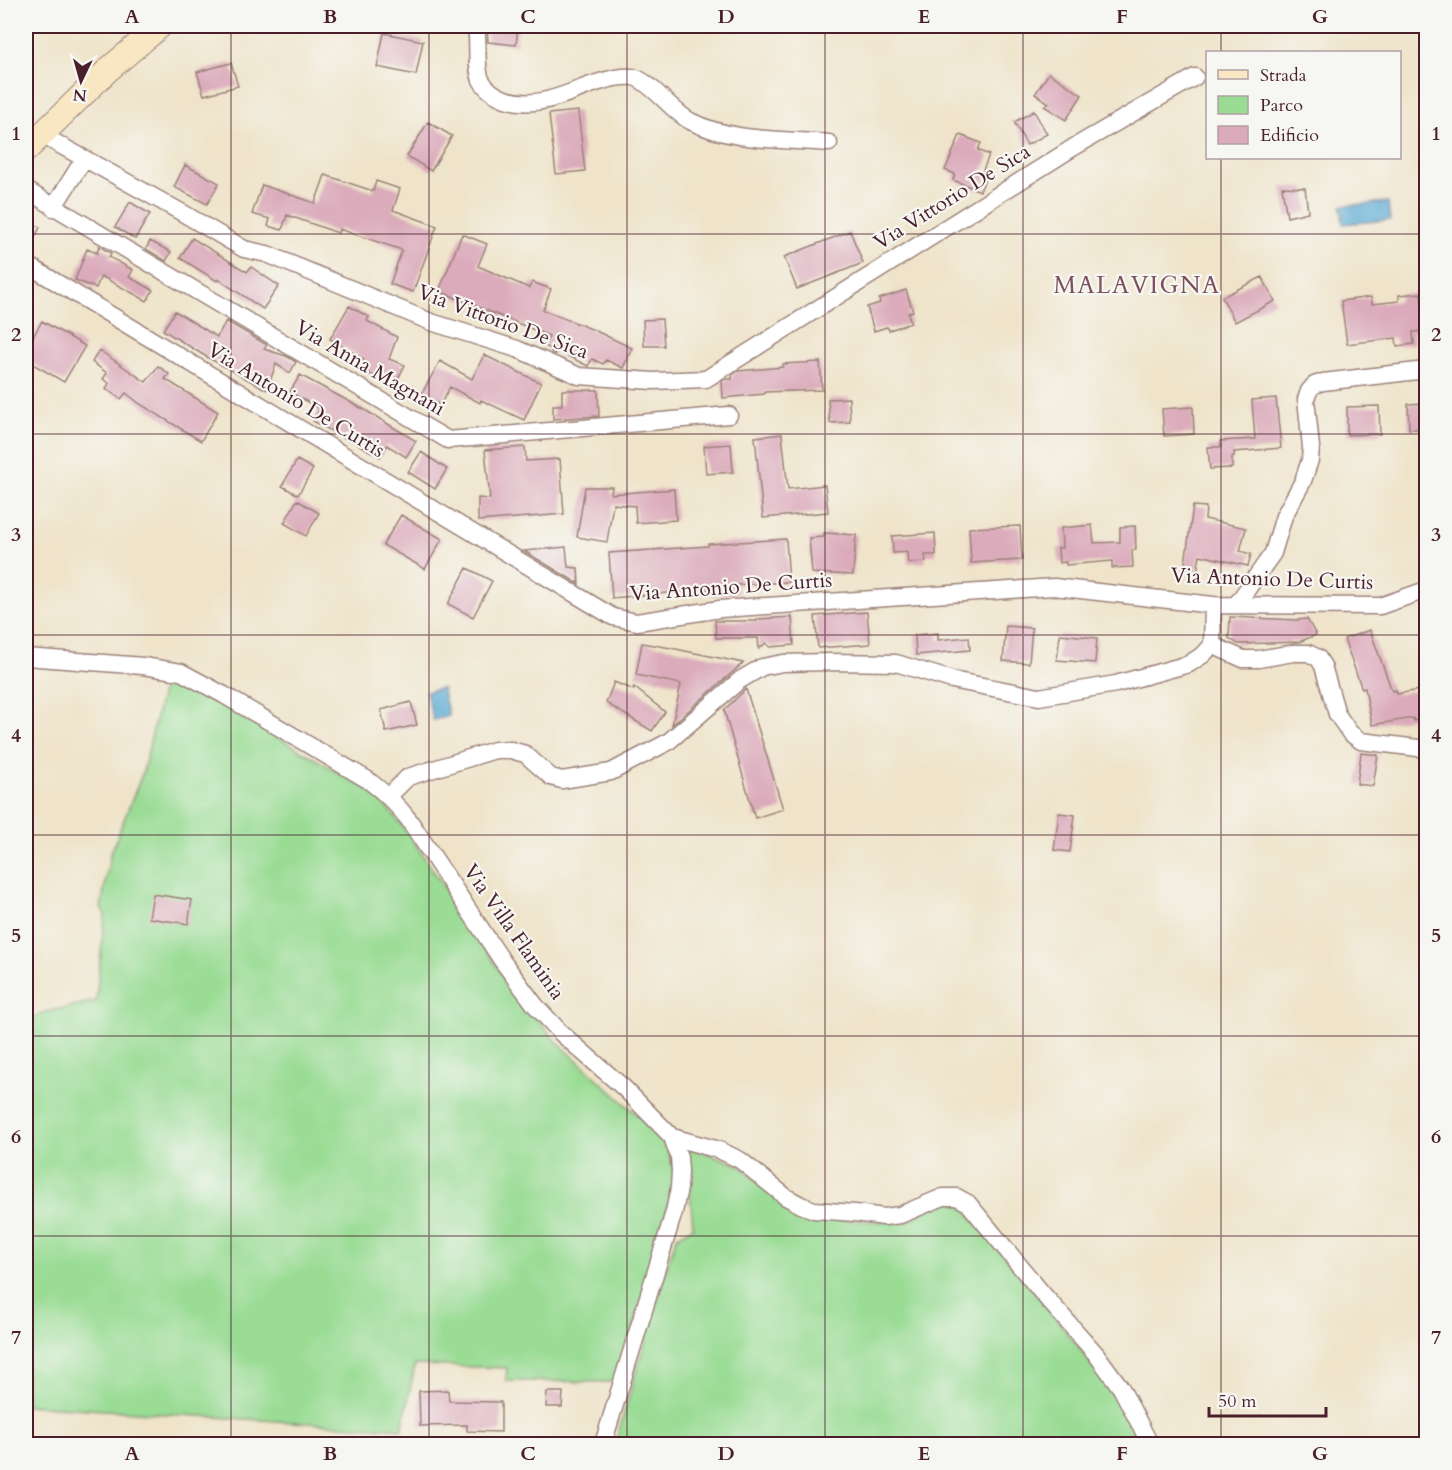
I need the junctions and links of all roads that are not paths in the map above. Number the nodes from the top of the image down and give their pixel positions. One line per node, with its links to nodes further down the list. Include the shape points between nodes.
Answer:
1 (160, 26): 4 (main road)
2 (476, 26): 5 (street, via 480,77 487,89 502,98 539,102 606,80 635,77 681,115 706,127 740,137)
3 (1195, 77): 6 (street, Via Vittorio De Sica, via 1074,147 705,379 653,381 579,376 517,349 431,322 267,254 244,249)
4 (33, 142): 6 (street, Via Vittorio De Sica)
5 (829, 143)
6 (84, 159): 8 (street)
7 (26, 190): 8 (street, Via Anna Magnani)
8 (53, 208): 11 (street, Via Anna Magnani, via 448,440)
9 (26, 264): 13 (street, Via Antonio De Curtis, via 613,616 637,622 720,609 1054,587)
10 (1426, 370): 14 (street, via 1314,385 1306,399 1311,447 1303,481 1284,516 1273,553)
11 (729, 415)
12 (1426, 590): 14 (street, Via Antonio De Curtis, via 1380,606)
13 (1213, 605): 14 (street, Via Antonio De Curtis); 15 (street)
14 (1236, 605)
15 (1212, 645): 17 (street, via 1243,659 1308,653 1323,666 1337,714 1350,733 1361,741); 18 (street, via 1189,664 1116,684 1039,697 952,681 896,663 783,663 762,667 740,680 668,742 611,772 562,780 551,777 525,754 495,750 408,777)
16 (26, 657): 18 (street, Via Villa Flaminia, via 181,672)
17 (1426, 749)
18 (389, 796): 19 (street, Via Villa Flaminia, via 535,1005)
19 (672, 1137): 20 (street, via 680,1171 677,1200); 21 (street, via 740,1160 786,1197 814,1210 884,1217 900,1215 943,1197 957,1197 968,1203 1102,1362 1121,1388)
20 (603, 1444)
21 (1150, 1444)

